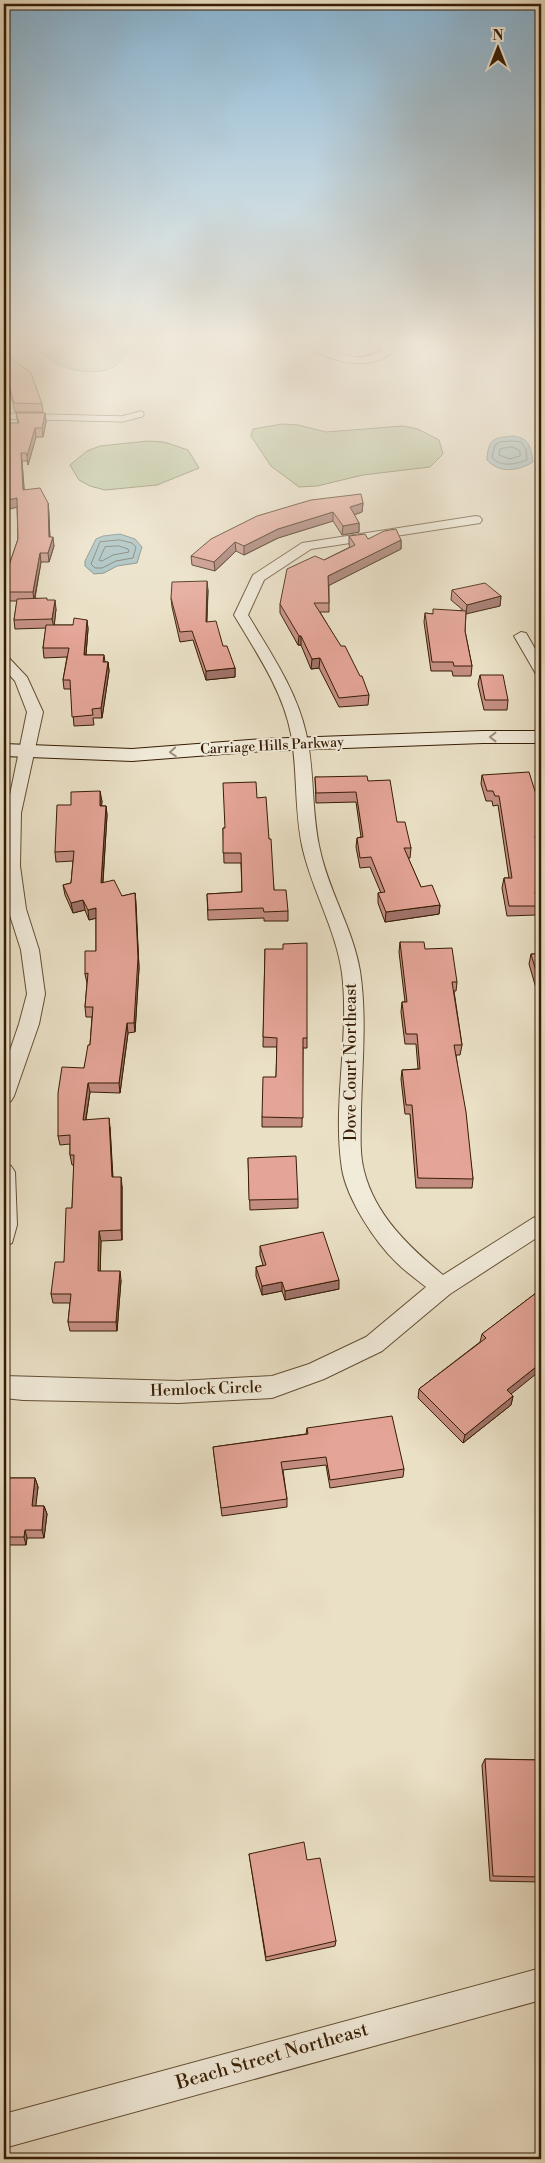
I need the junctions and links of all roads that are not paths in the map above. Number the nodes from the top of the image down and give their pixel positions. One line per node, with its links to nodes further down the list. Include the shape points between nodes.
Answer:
1 (476, 520): 7 (street, Dove Court Northeast, via 307,546 258,578 241,615 292,709)
2 (521, 636): 4 (street)
3 (4, 661): 9 (street, via 22,680 35,712)
4 (541, 672)
5 (541, 737): 7 (street, Carriage Hills Parkway, one-way to 7, via 473,737)
6 (4, 750): 9 (street, Carriage Hills Parkway)
7 (300, 752): 8 (street, Carriage Hills Parkway); 9 (street, Carriage Hills Parkway, via 116,770); 14 (street, Dove Court Northeast, via 311,849 346,946 351,973 350,1141 353,1171 364,1200 382,1229 404,1256)
8 (541, 753)
9 (18, 763): 10 (street, via 11,866 36,994)
10 (4, 1096)
11 (4, 1172): 13 (street)
12 (541, 1224): 14 (street, Hemlock Circle)
13 (4, 1237)
14 (442, 1287): 15 (street, Hemlock Circle, via 374,1344 316,1372 272,1387 179,1392)
15 (4, 1387)
16 (541, 1984): 17 (street, Beach Street Northeast)
17 (4, 2131)

